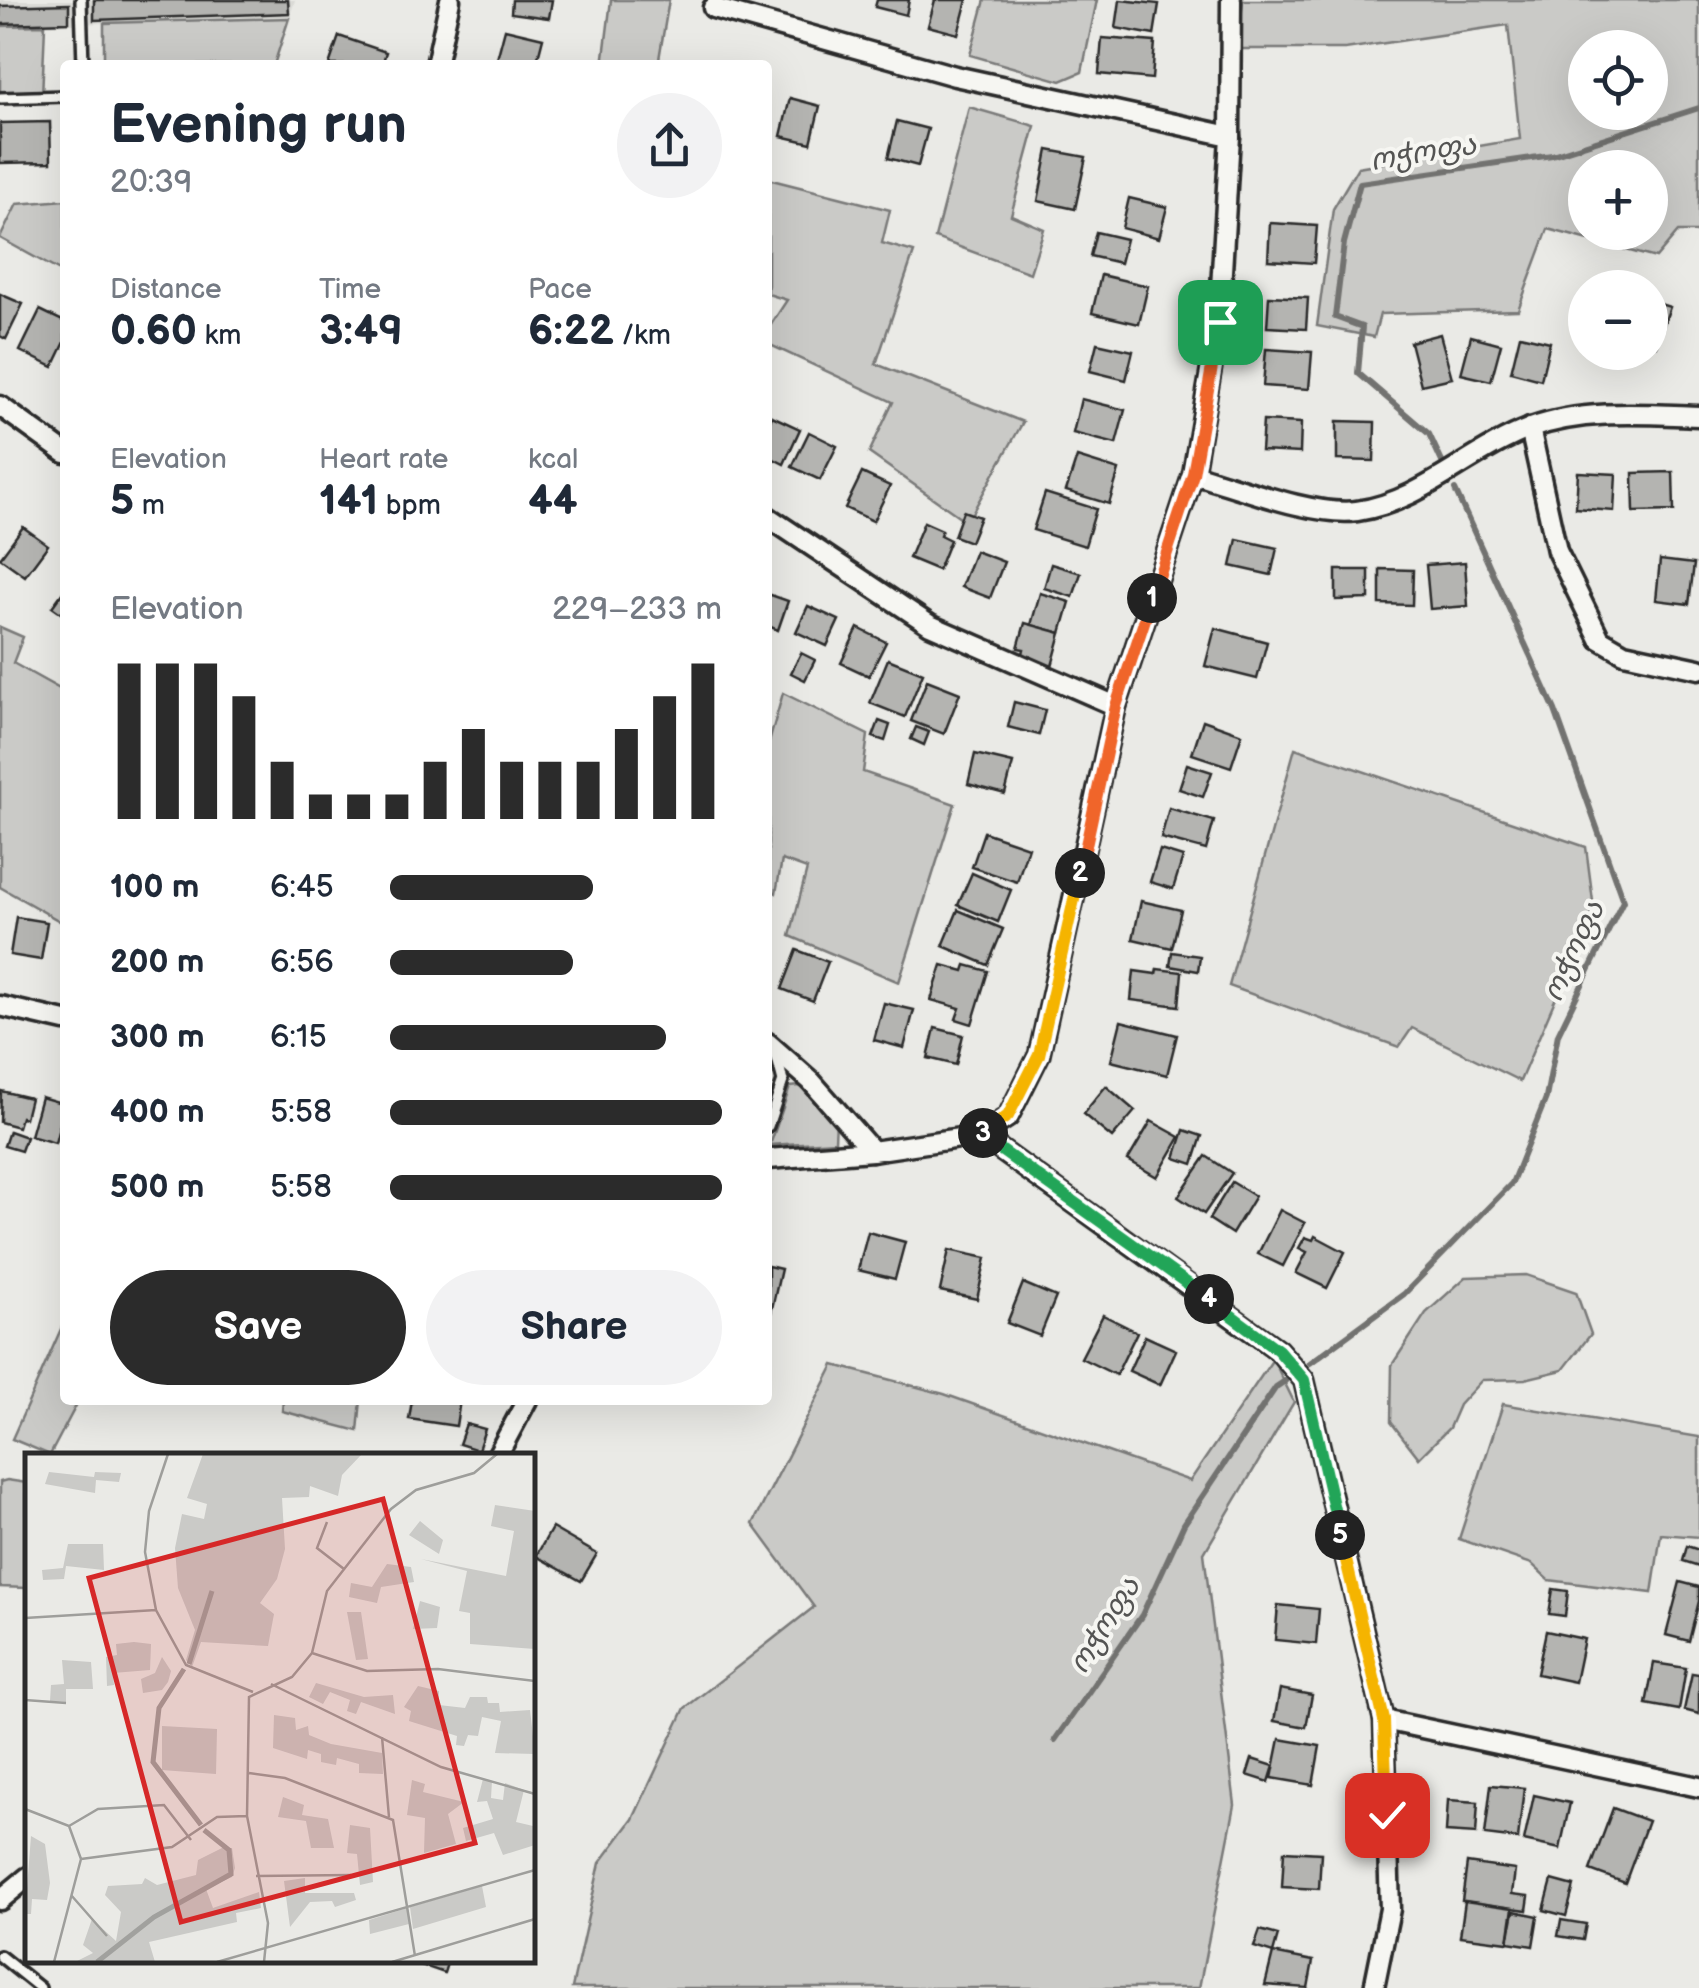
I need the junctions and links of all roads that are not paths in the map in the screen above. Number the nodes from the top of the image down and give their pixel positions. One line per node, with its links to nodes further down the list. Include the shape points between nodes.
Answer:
1 (81, 0): 5 (lane)
2 (450, 0): 6 (street)
3 (1231, 0): 9 (street)
4 (713, 8): 9 (street, via 955,76)
5 (83, 60)
6 (437, 60)
7 (60, 96): 8 (lane)
8 (0, 98)
9 (1230, 136): 14 (street, via 1220,322)
10 (0, 406): 13 (street)
11 (1699, 416): 12 (street, via 1585,416)
12 (1530, 428): 14 (street, via 1408,495 1357,511 1315,508); 16 (street, via 1558,552 1600,639 1624,653)
13 (60, 450)
14 (1193, 474): 17 (street)
15 (772, 520): 17 (street, via 930,626)
16 (1699, 669)
17 (1116, 706): 23 (street, via 1039,1055 1008,1116)
18 (0, 1006): 19 (street)
19 (60, 1021)
20 (772, 1047): 24 (street)
21 (772, 1049): 22 (lane, via 782,1081)
22 (772, 1113)
23 (980, 1135): 24 (street); 28 (street, via 1278,1350 1304,1380)
24 (872, 1151): 25 (street)
25 (772, 1159)
26 (523, 1405): 27 (street)
27 (499, 1453)
28 (1384, 1720): 29 (street); 34 (street, via 1390,1909)
29 (1699, 1787)
30 (25, 1879): 31 (street)
31 (0, 1900)
32 (0, 1956): 33 (lane)
33 (40, 1988)
34 (1374, 1988)

